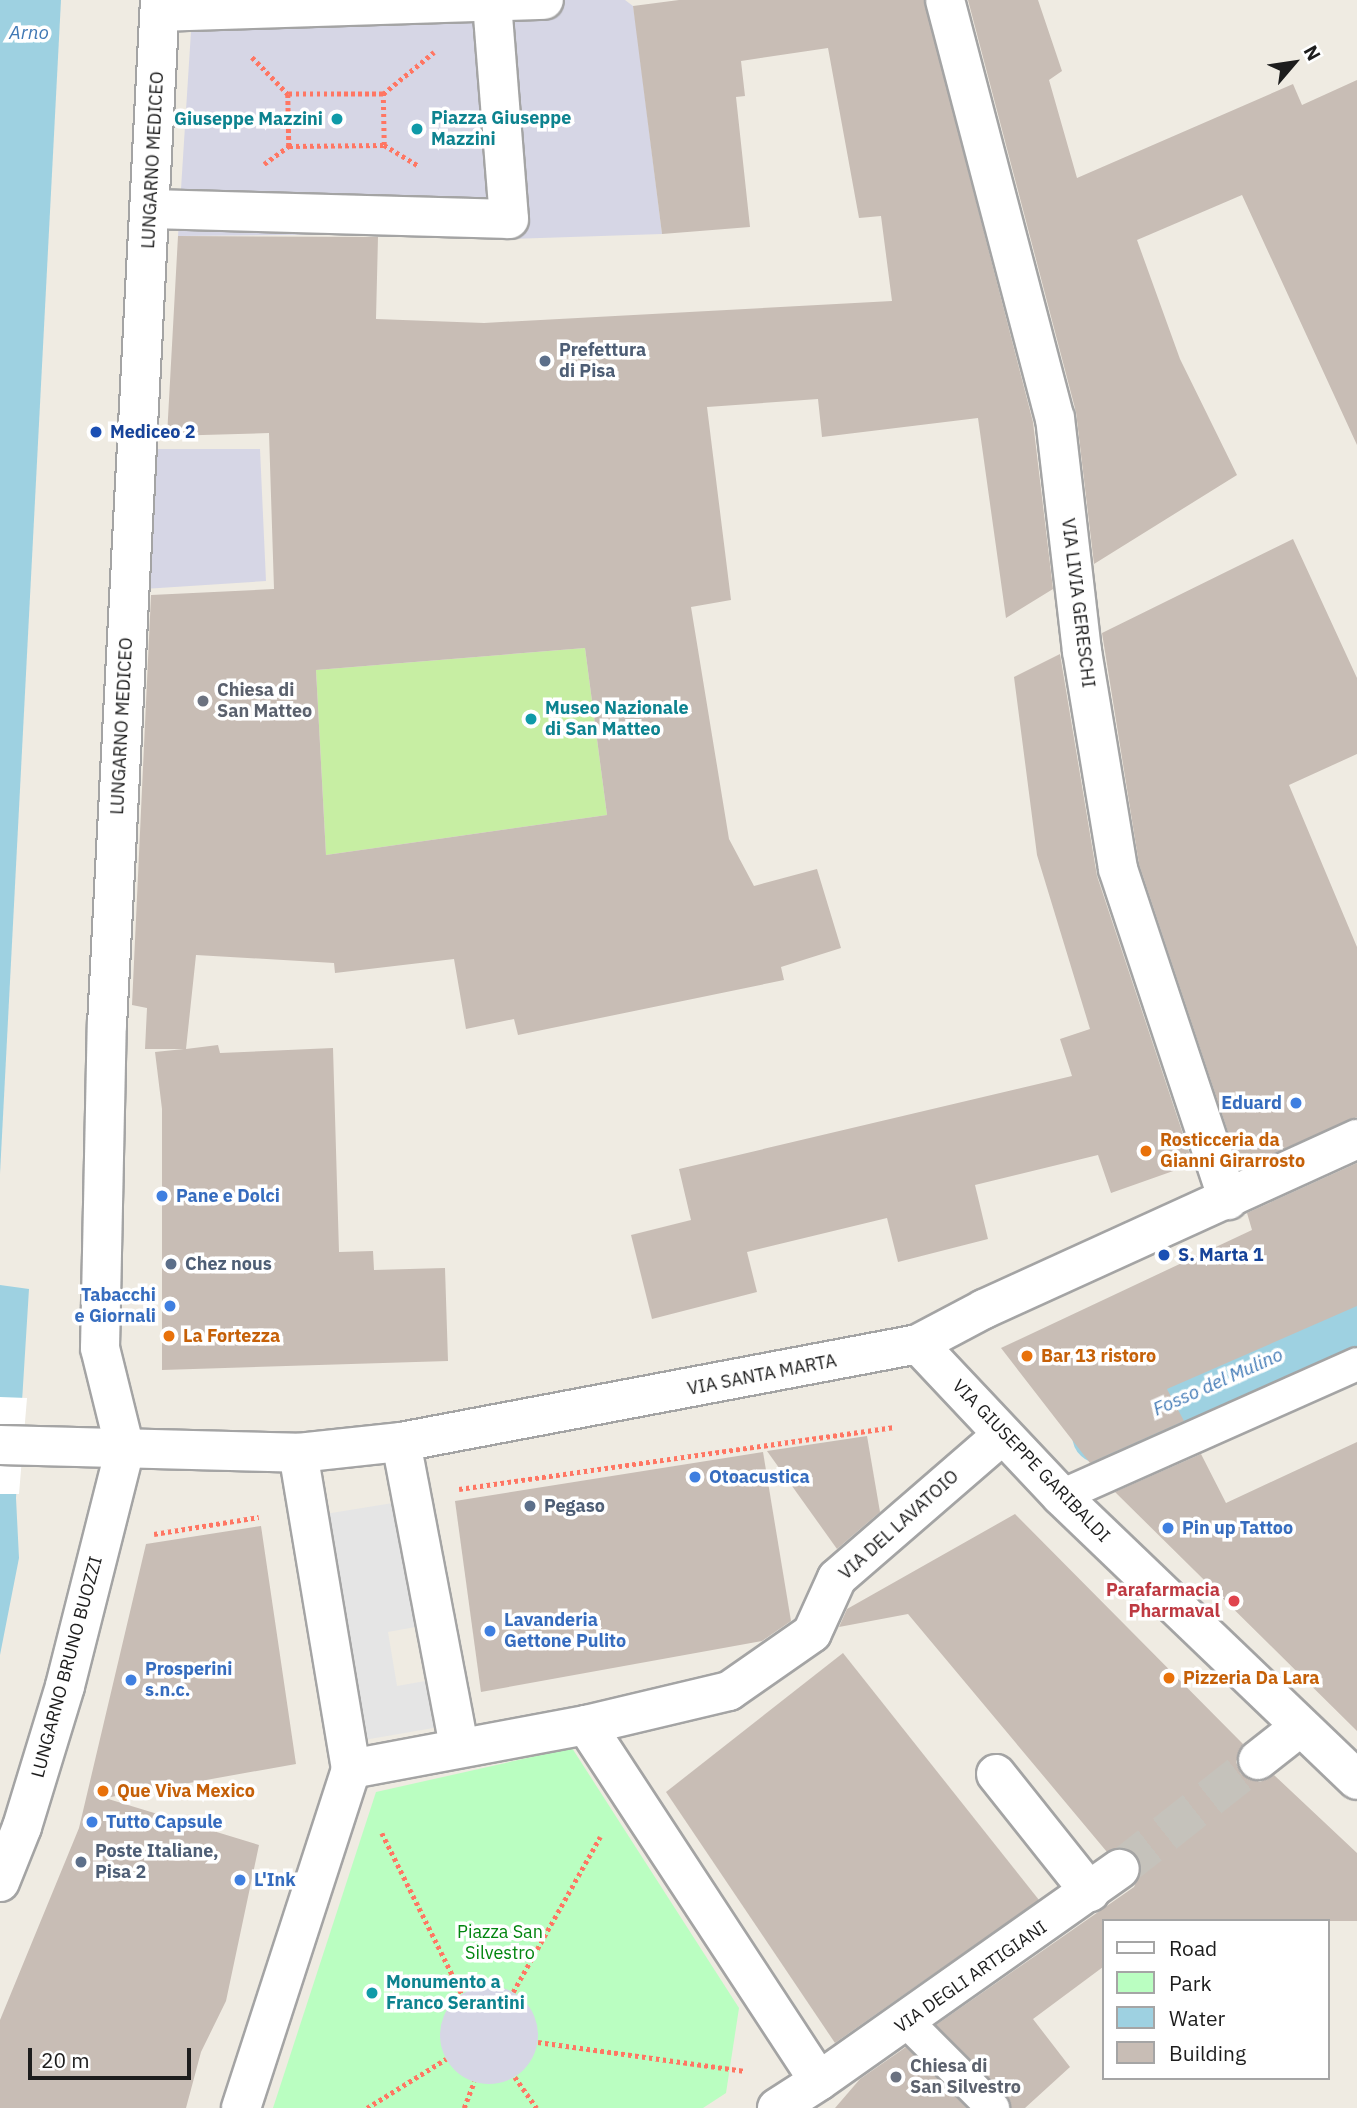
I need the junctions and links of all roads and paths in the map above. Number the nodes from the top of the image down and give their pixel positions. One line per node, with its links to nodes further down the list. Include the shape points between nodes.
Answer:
1 (544, 0): 3 (street)
2 (945, 0): 8 (street, VIA LIVIA GERESCHI, via 1055,418 1082,651 1118,869)
3 (492, 5): 4 (street); 6 (street, via 509,229)
4 (160, 6): 6 (street, LUNGARNO MEDICEO)
5 (288, 94): 5 (path, via 289,146 384,145 383,94)
6 (152, 209): 15 (street, LUNGARNO MEDICEO, via 106,1052 100,1348)
7 (1357, 1139): 8 (street, VIA SANTA MARTA)
8 (1228, 1200): 9 (street, VIA SANTA MARTA, via 984,1309)
9 (918, 1344): 12 (street, VIA GIUSEPPE GARIBALDI); 13 (street, VIA SANTA MARTA, via 468,1433)
10 (1357, 1364): 18 (lane)
11 (893, 1427): 17 (path)
12 (1002, 1435): 18 (street, VIA GIUSEPPE GARIBALDI); 21 (street, VIA DEL LAVATOIO, via 837,1578 812,1633 729,1690)
13 (401, 1442): 16 (street, VIA SANTA MARTA); 23 (street)
14 (15, 1446): 15 (street, VIA SANTA MARTA)
15 (125, 1449): 16 (street, VIA SANTA MARTA); 30 (street, LUNGARNO BRUNO BUOZZI, via 65,1686 22,1827)
16 (298, 1453): 25 (street)
17 (448, 1490)
18 (1061, 1496): 22 (street, VIA GIUSEPPE GARIBALDI)
19 (267, 1516): 20 (path)
20 (139, 1536)
21 (586, 1725): 23 (street); 28 (street)
22 (1300, 1727): 24 (street); 27 (street, VIA GIUSEPPE GARIBALDI)
23 (459, 1747): 25 (street)
24 (1258, 1760)
25 (351, 1769): 33 (path); 40 (street)
26 (996, 1774): 31 (street)
27 (1357, 1780)
28 (627, 1789): 32 (path); 38 (street)
29 (1120, 1869): 31 (street, VIA DEGLI ARTIGIANI)
30 (0, 1882)
31 (1090, 1892): 34 (street, VIA DEGLI ARTIGIANI)
32 (513, 1992)
33 (462, 1994)
34 (908, 2022): 38 (street, VIA DEGLI ARTIGIANI); 45 (lane)
35 (538, 2042): 38 (path)
36 (446, 2059): 41 (path)
37 (515, 2077): 43 (path)
38 (819, 2081): 44 (street)
39 (474, 2082): 42 (path)
40 (241, 2108)
41 (367, 2108)
42 (464, 2108)
43 (537, 2108)
44 (777, 2108)
45 (993, 2108)

